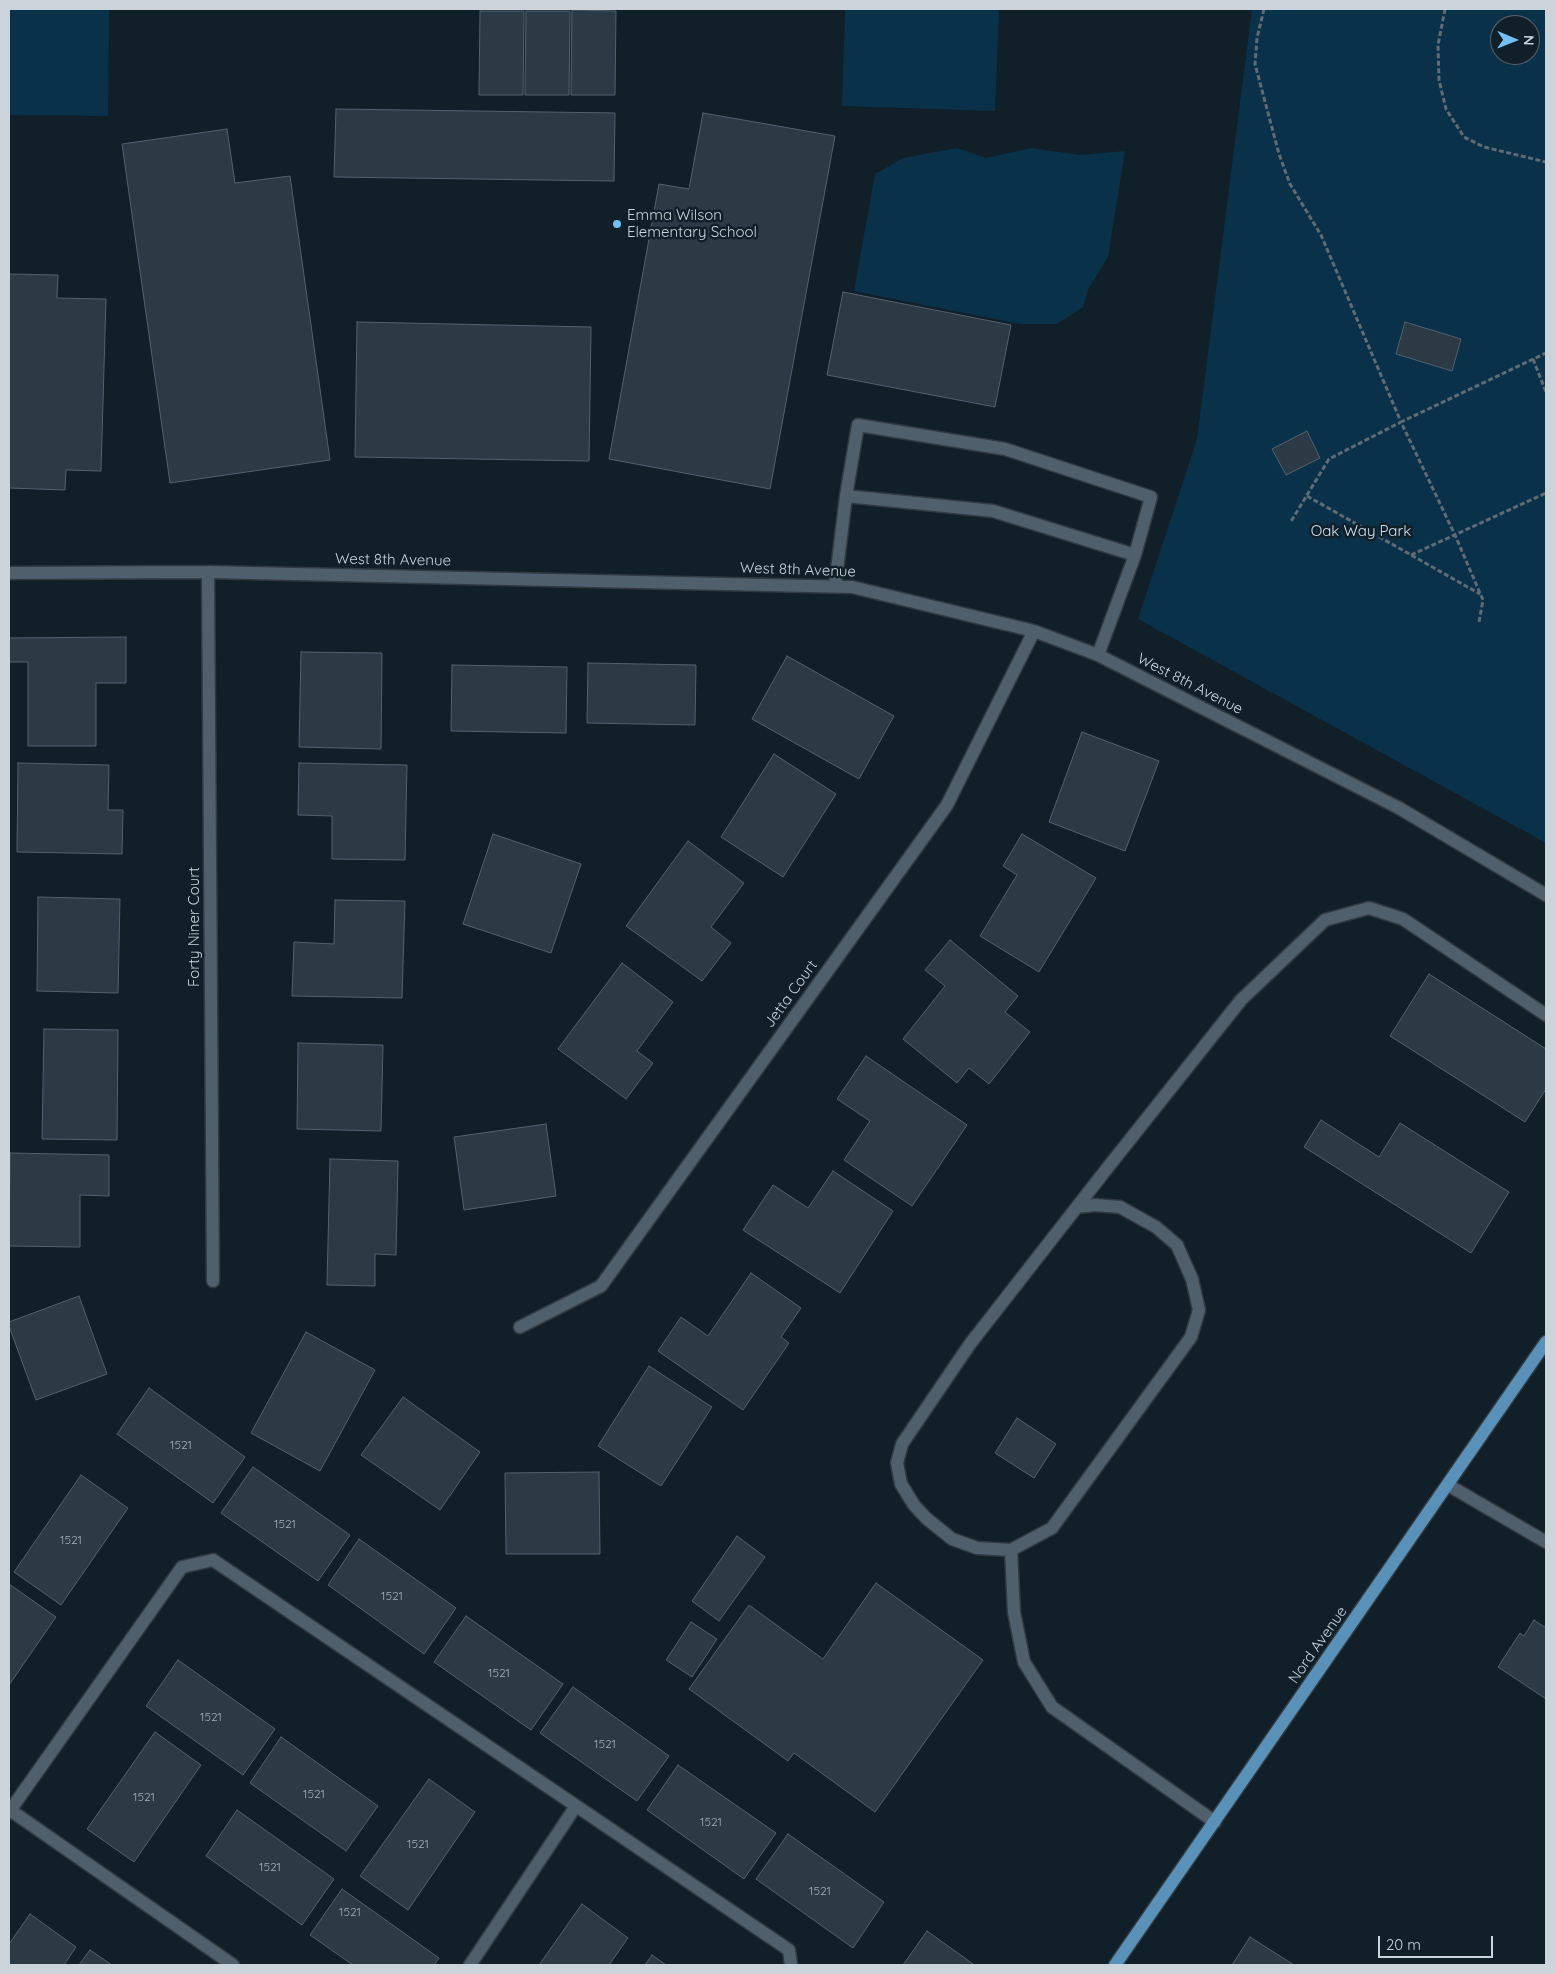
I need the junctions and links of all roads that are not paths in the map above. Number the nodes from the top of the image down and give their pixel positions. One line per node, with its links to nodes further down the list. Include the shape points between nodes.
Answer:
1 (846, 496): 2 (street, via 994,511); 2 (street, via 858,425 1005,449 1152,497); 5 (street)
2 (1135, 555): 7 (street)
3 (9, 572): 4 (street, West 8th Avenue)
4 (208, 572): 5 (street, West 8th Avenue); 11 (street, Forty Niner Court)
5 (835, 586): 6 (street, West 8th Avenue, via 852,587)
6 (1034, 631): 7 (street, West 8th Avenue); 12 (street, Jetta Court, via 947,805 601,1286)
7 (1098, 655): 8 (street, West 8th Avenue, via 1399,808)
8 (1546, 895)
9 (1546, 1014): 10 (street, via 1403,919 1369,908 1325,920 1241,1000)
10 (1077, 1208): 16 (street, via 970,1344 902,1444 897,1463 901,1484 914,1505 952,1539 977,1548); 16 (street, via 1095,1205 1120,1207 1156,1227 1177,1245 1192,1279 1199,1310 1191,1337 1052,1528)
11 (213, 1281)
12 (520, 1327)
13 (1546, 1342): 14 (main road, Nord Avenue)
14 (1448, 1485): 15 (street); 19 (main road, Nord Avenue)
15 (1546, 1542)
16 (1011, 1550): 19 (street, via 1014,1612 1024,1662 1052,1708)
17 (576, 1806): 18 (street, via 213,1560 182,1566); 21 (street); 22 (street, via 789,1950)
18 (10, 1811): 20 (street)
19 (1215, 1822): 23 (main road, Nord Avenue)
20 (233, 1965)
21 (470, 1965)
22 (791, 1965)
23 (1115, 1965)

